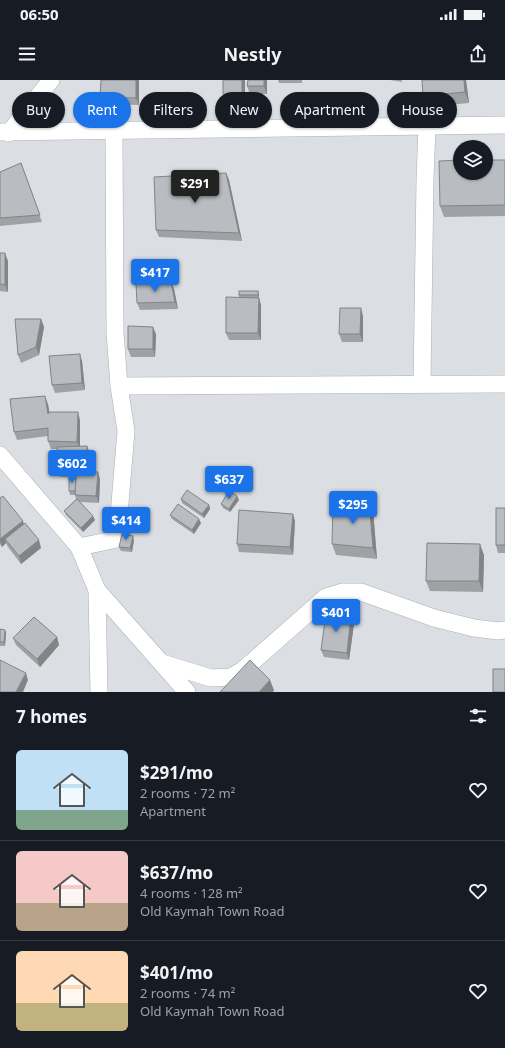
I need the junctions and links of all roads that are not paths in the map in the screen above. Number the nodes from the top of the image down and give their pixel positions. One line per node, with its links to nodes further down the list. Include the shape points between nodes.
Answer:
1 (51, 80): 6 (street)
2 (505, 125): 3 (street)
3 (457, 126)
4 (387, 127): 7 (street)
5 (427, 128): 8 (street)
6 (4, 132): 7 (street)
7 (114, 132): 10 (street, via 115,332)
8 (422, 384): 9 (street); 10 (street)
9 (505, 384)
10 (119, 386): 12 (street, via 126,431 117,540)
11 (0, 455): 12 (street)
12 (79, 547): 13 (street)
13 (97, 590): 15 (street); 16 (street)
14 (505, 630): 15 (street, via 474,628 434,618 360,592 342,592 326,597 243,670 231,677 211,678)
15 (162, 663): 17 (street)
16 (99, 692)
17 (187, 692)

